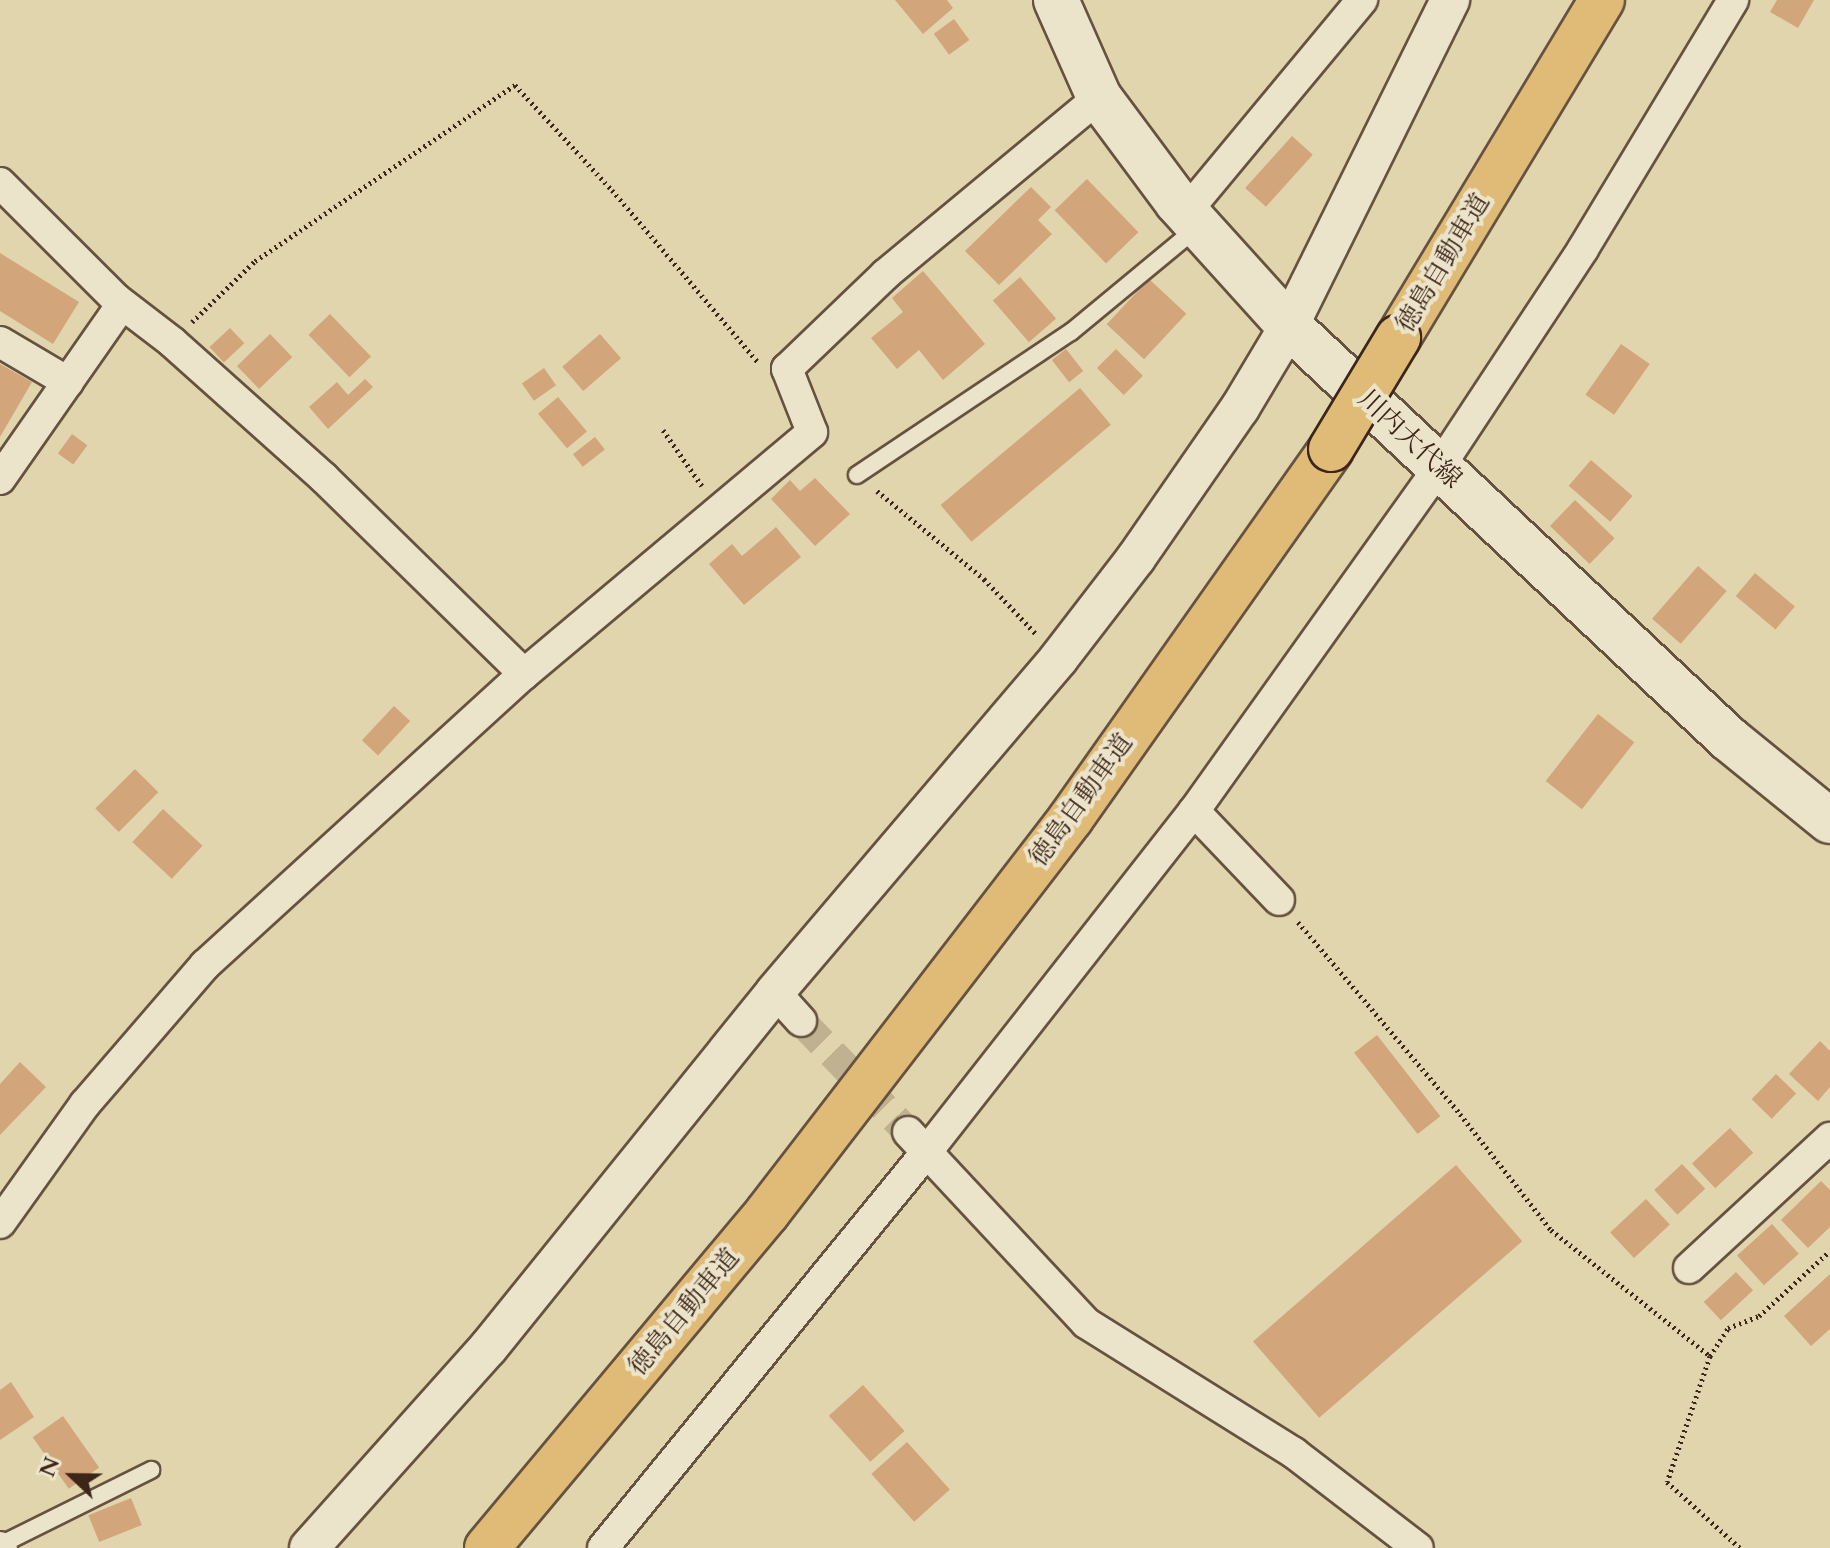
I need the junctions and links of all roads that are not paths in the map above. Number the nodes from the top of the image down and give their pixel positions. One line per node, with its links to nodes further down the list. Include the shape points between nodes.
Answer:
1 (1056, 0): 6 (main road, 川内大代線)
2 (1362, 0): 8 (street)
3 (1450, 0): 10 (street)
4 (1602, 0): 29 (highway, 徳島自動車道, bridge, via 1331,449 1033,867 767,1213)
5 (1733, 0): 13 (street, via 1583,249)
6 (1099, 97): 8 (main road, 川内大代線); 16 (street, via 886,274 787,369 812,432)
7 (0, 183): 9 (street)
8 (1193, 219): 10 (main road, 川内大代線); 14 (lane, via 1071,332)
9 (122, 304): 12 (street); 16 (street, via 324,478)
10 (1289, 326): 13 (main road, 川内大代線); 20 (street, via 1240,408 1059,658)
11 (0, 342): 12 (street)
12 (68, 382): 15 (street)
13 (1440, 466): 17 (street); 18 (main road, 川内大代線, via 1729,739)
14 (857, 475)
15 (0, 479)
16 (524, 674): 24 (street, via 205,965 85,1104)
17 (1194, 811): 19 (street); 23 (street)
18 (1830, 821)
19 (1279, 900)
20 (775, 992): 21 (street); 28 (street, via 488,1348)
21 (801, 1021)
22 (1830, 1138): 25 (street)
23 (916, 1143): 30 (street); 31 (street, via 1086,1323 1294,1453)
24 (0, 1223)
25 (1689, 1268)
26 (151, 1470): 27 (lane)
27 (1, 1546)
28 (309, 1548)
29 (487, 1548)
30 (603, 1548)
31 (1418, 1548)

